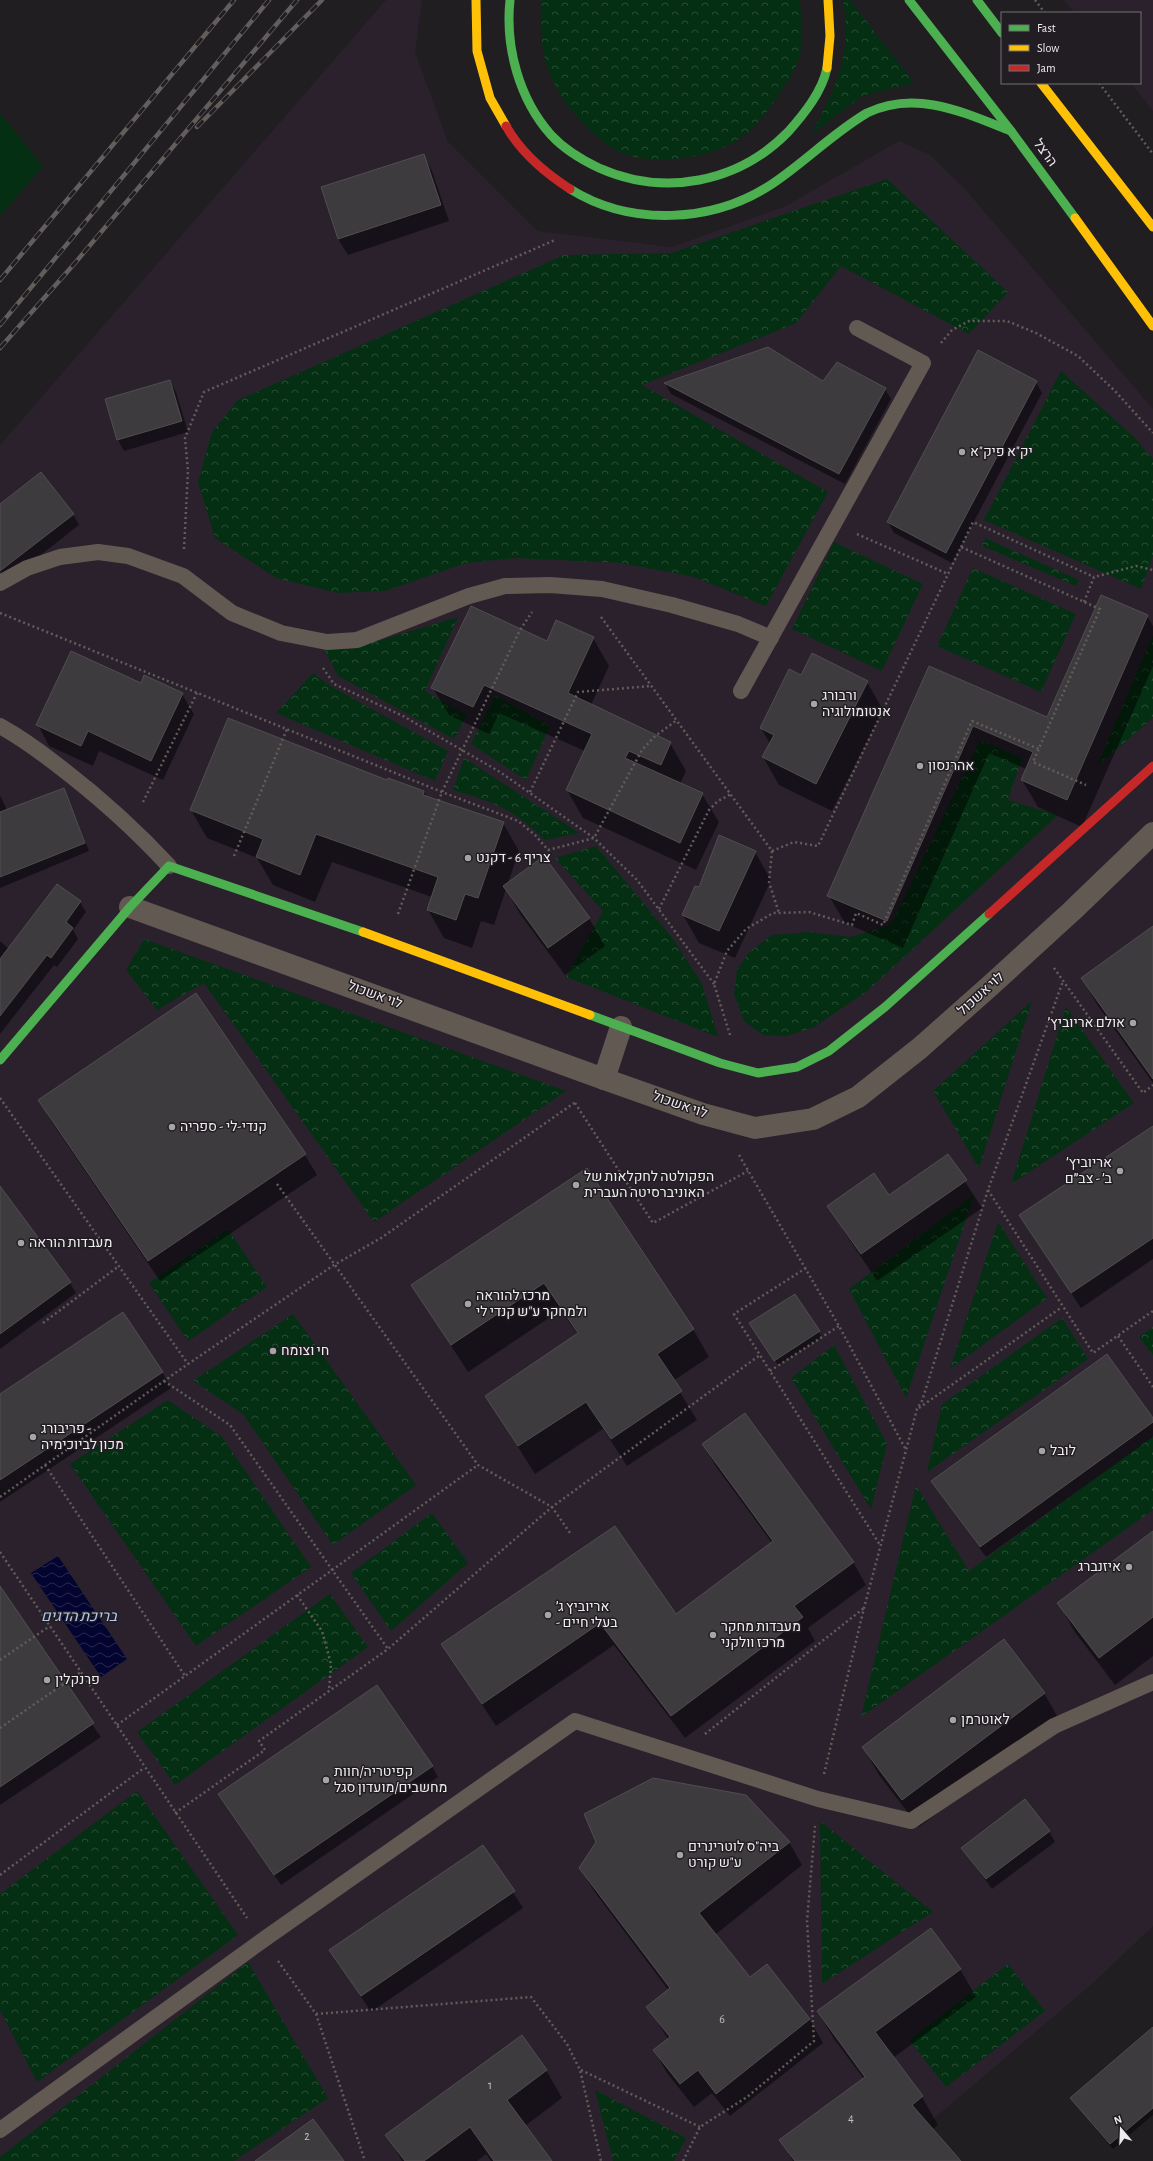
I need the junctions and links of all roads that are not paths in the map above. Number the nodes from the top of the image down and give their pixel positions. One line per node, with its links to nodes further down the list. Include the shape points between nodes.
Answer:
1 (476, 0): 8 (main road, via 476,52 486,92 497,116 529,160 555,182 583,198 614,210 651,217 681,217 731,206 765,188 852,123 887,105 925,102 947,107)
2 (510, 0): 3 (main road, via 510,48 520,81 536,113 552,136 576,156 604,172 637,181 673,184 703,181 730,172 762,156 785,136 807,110 826,74 832,29)
3 (828, 0)
4 (909, 0): 8 (main road, הרצל)
5 (977, 0): 6 (main road)
6 (1001, 31)
7 (1042, 84): 9 (main road)
8 (1011, 131): 10 (main road, הרצל)
9 (1153, 227)
10 (1153, 326)
11 (857, 328): 13 (lane, via 923,363)
12 (0, 583): 13 (lane, via 27,568 60,557 98,552 128,556 183,576 232,613 281,633 327,642 357,640 469,596 505,586 550,585 602,589 672,605 738,624)
13 (771, 638): 14 (lane)
14 (741, 691)
15 (0, 726): 18 (lane, via 20,736 68,773 131,826)
16 (1151, 771): 20 (main road, via 1117,798 885,1007 829,1051 796,1067 758,1073)
17 (1153, 833): 22 (street, לוי אשכול, via 920,1048 858,1097 813,1119 755,1128 717,1118)
18 (169, 866): 19 (main road); 20 (main road)
19 (130, 907): 21 (main road); 22 (street, לוי אשכול)
20 (621, 1027): 22 (street)
21 (0, 1060)
22 (604, 1079)
23 (1153, 1682): 24 (lane, via 1054,1726 911,1821 818,1799 575,1721 262,1940)
24 (0, 2130)

